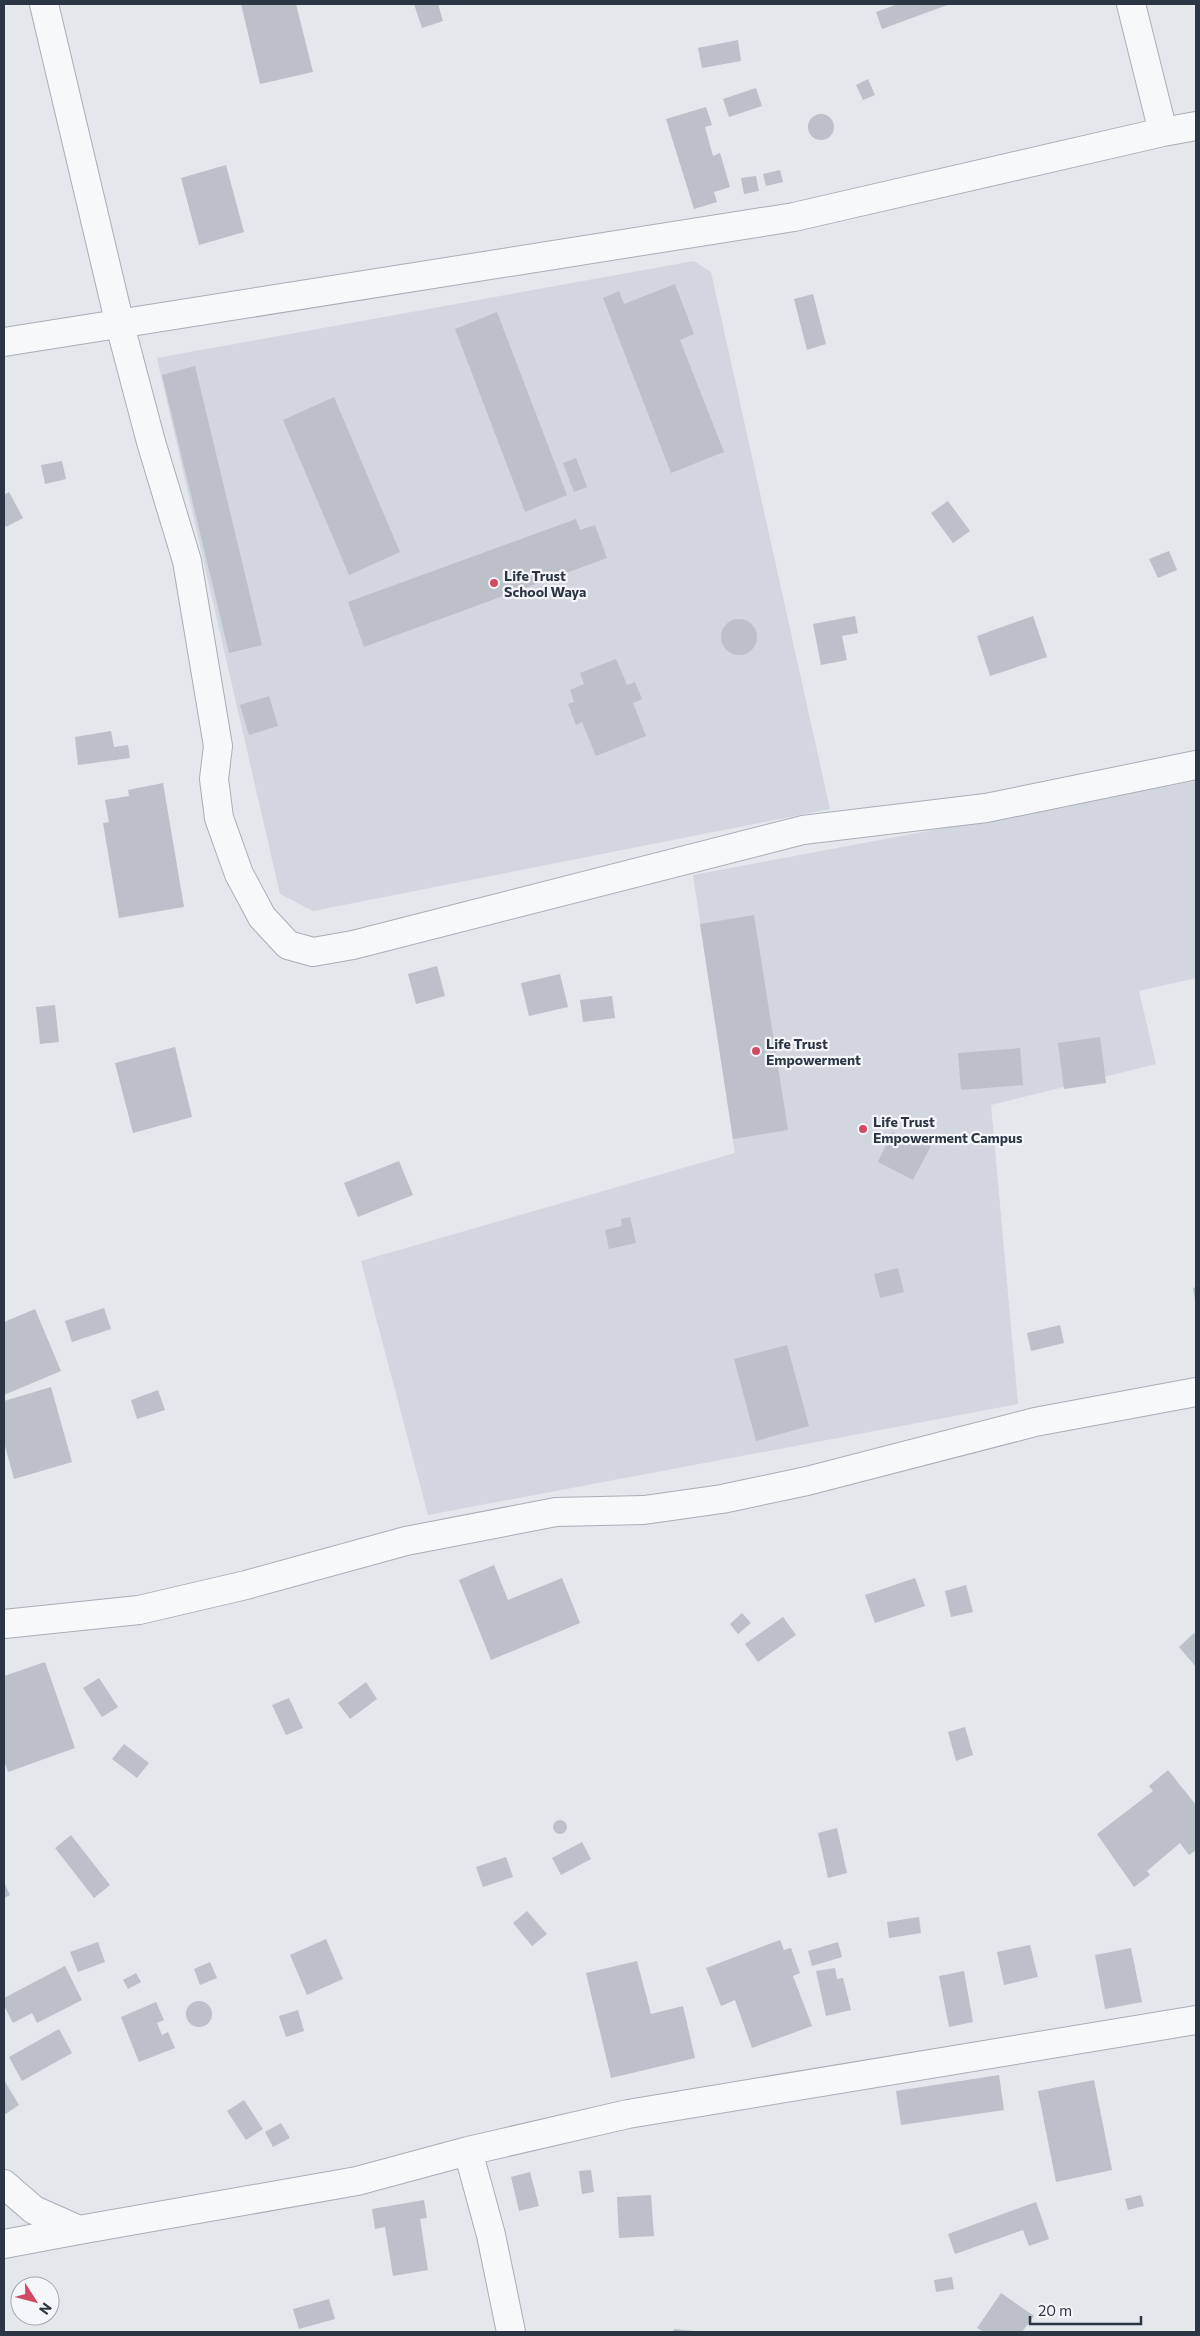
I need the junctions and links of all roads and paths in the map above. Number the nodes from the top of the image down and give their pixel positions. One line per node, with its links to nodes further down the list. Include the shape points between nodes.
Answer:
1 (44, 4): 5 (street)
2 (1131, 4): 4 (street)
3 (1196, 126): 4 (street)
4 (1163, 132): 5 (street, via 794,217)
5 (120, 325): 6 (street); 7 (street, via 187,561 218,746 214,779 219,818 239,874 262,917 288,945 313,952 353,945 803,830 986,808)
6 (4, 342)
7 (1196, 765)
8 (1196, 1392): 9 (street, via 1035,1422 807,1481 722,1499 644,1510 556,1512 406,1541 246,1585 139,1610)
9 (4, 1624)
10 (1196, 2020): 11 (street, via 628,2114)
11 (468, 2150): 13 (street, via 357,2181); 15 (street, via 491,2235)
12 (4, 2184): 13 (street, via 34,2210)
13 (79, 2230): 14 (street)
14 (4, 2244)
15 (511, 2332)

